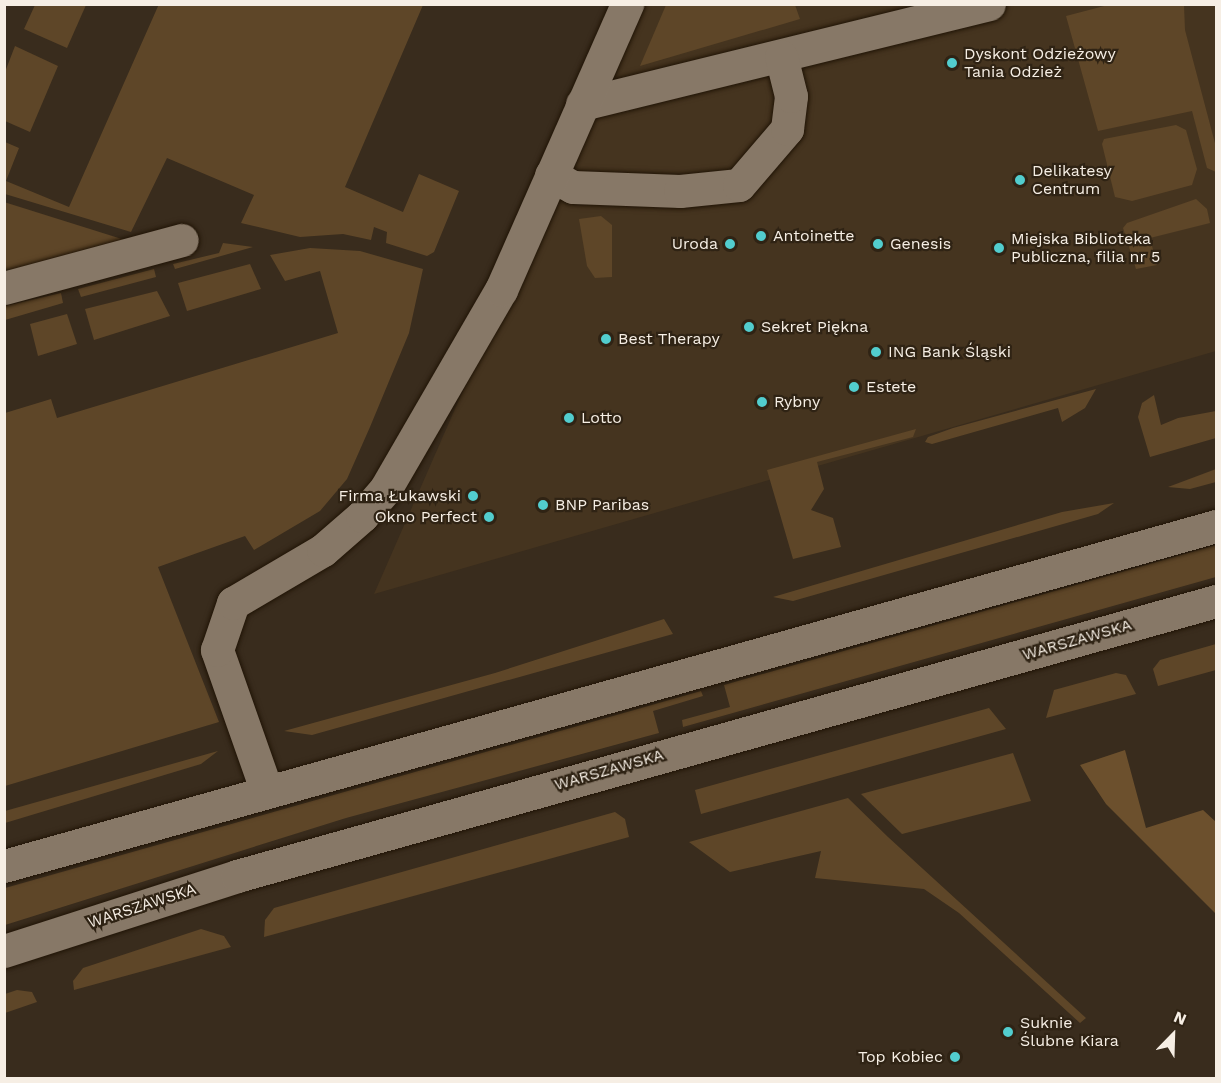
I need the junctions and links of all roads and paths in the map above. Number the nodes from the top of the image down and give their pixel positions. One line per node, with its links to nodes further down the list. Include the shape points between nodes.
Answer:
1 (627, 4): 4 (main road)
2 (988, 4): 3 (main road)
3 (781, 56): 4 (main road); 5 (main road, via 791,96 786,129 739,185 680,191 573,187)
4 (582, 104): 5 (main road)
5 (551, 175): 10 (main road, via 501,290 386,488 362,516 323,550 233,603 217,650)
6 (182, 240): 7 (main road)
7 (4, 288)
8 (1216, 526): 10 (main road)
9 (1216, 602): 12 (main road, WARSZAWSKA, via 237,876)
10 (267, 792): 11 (main road)
11 (4, 866)
12 (4, 951)

